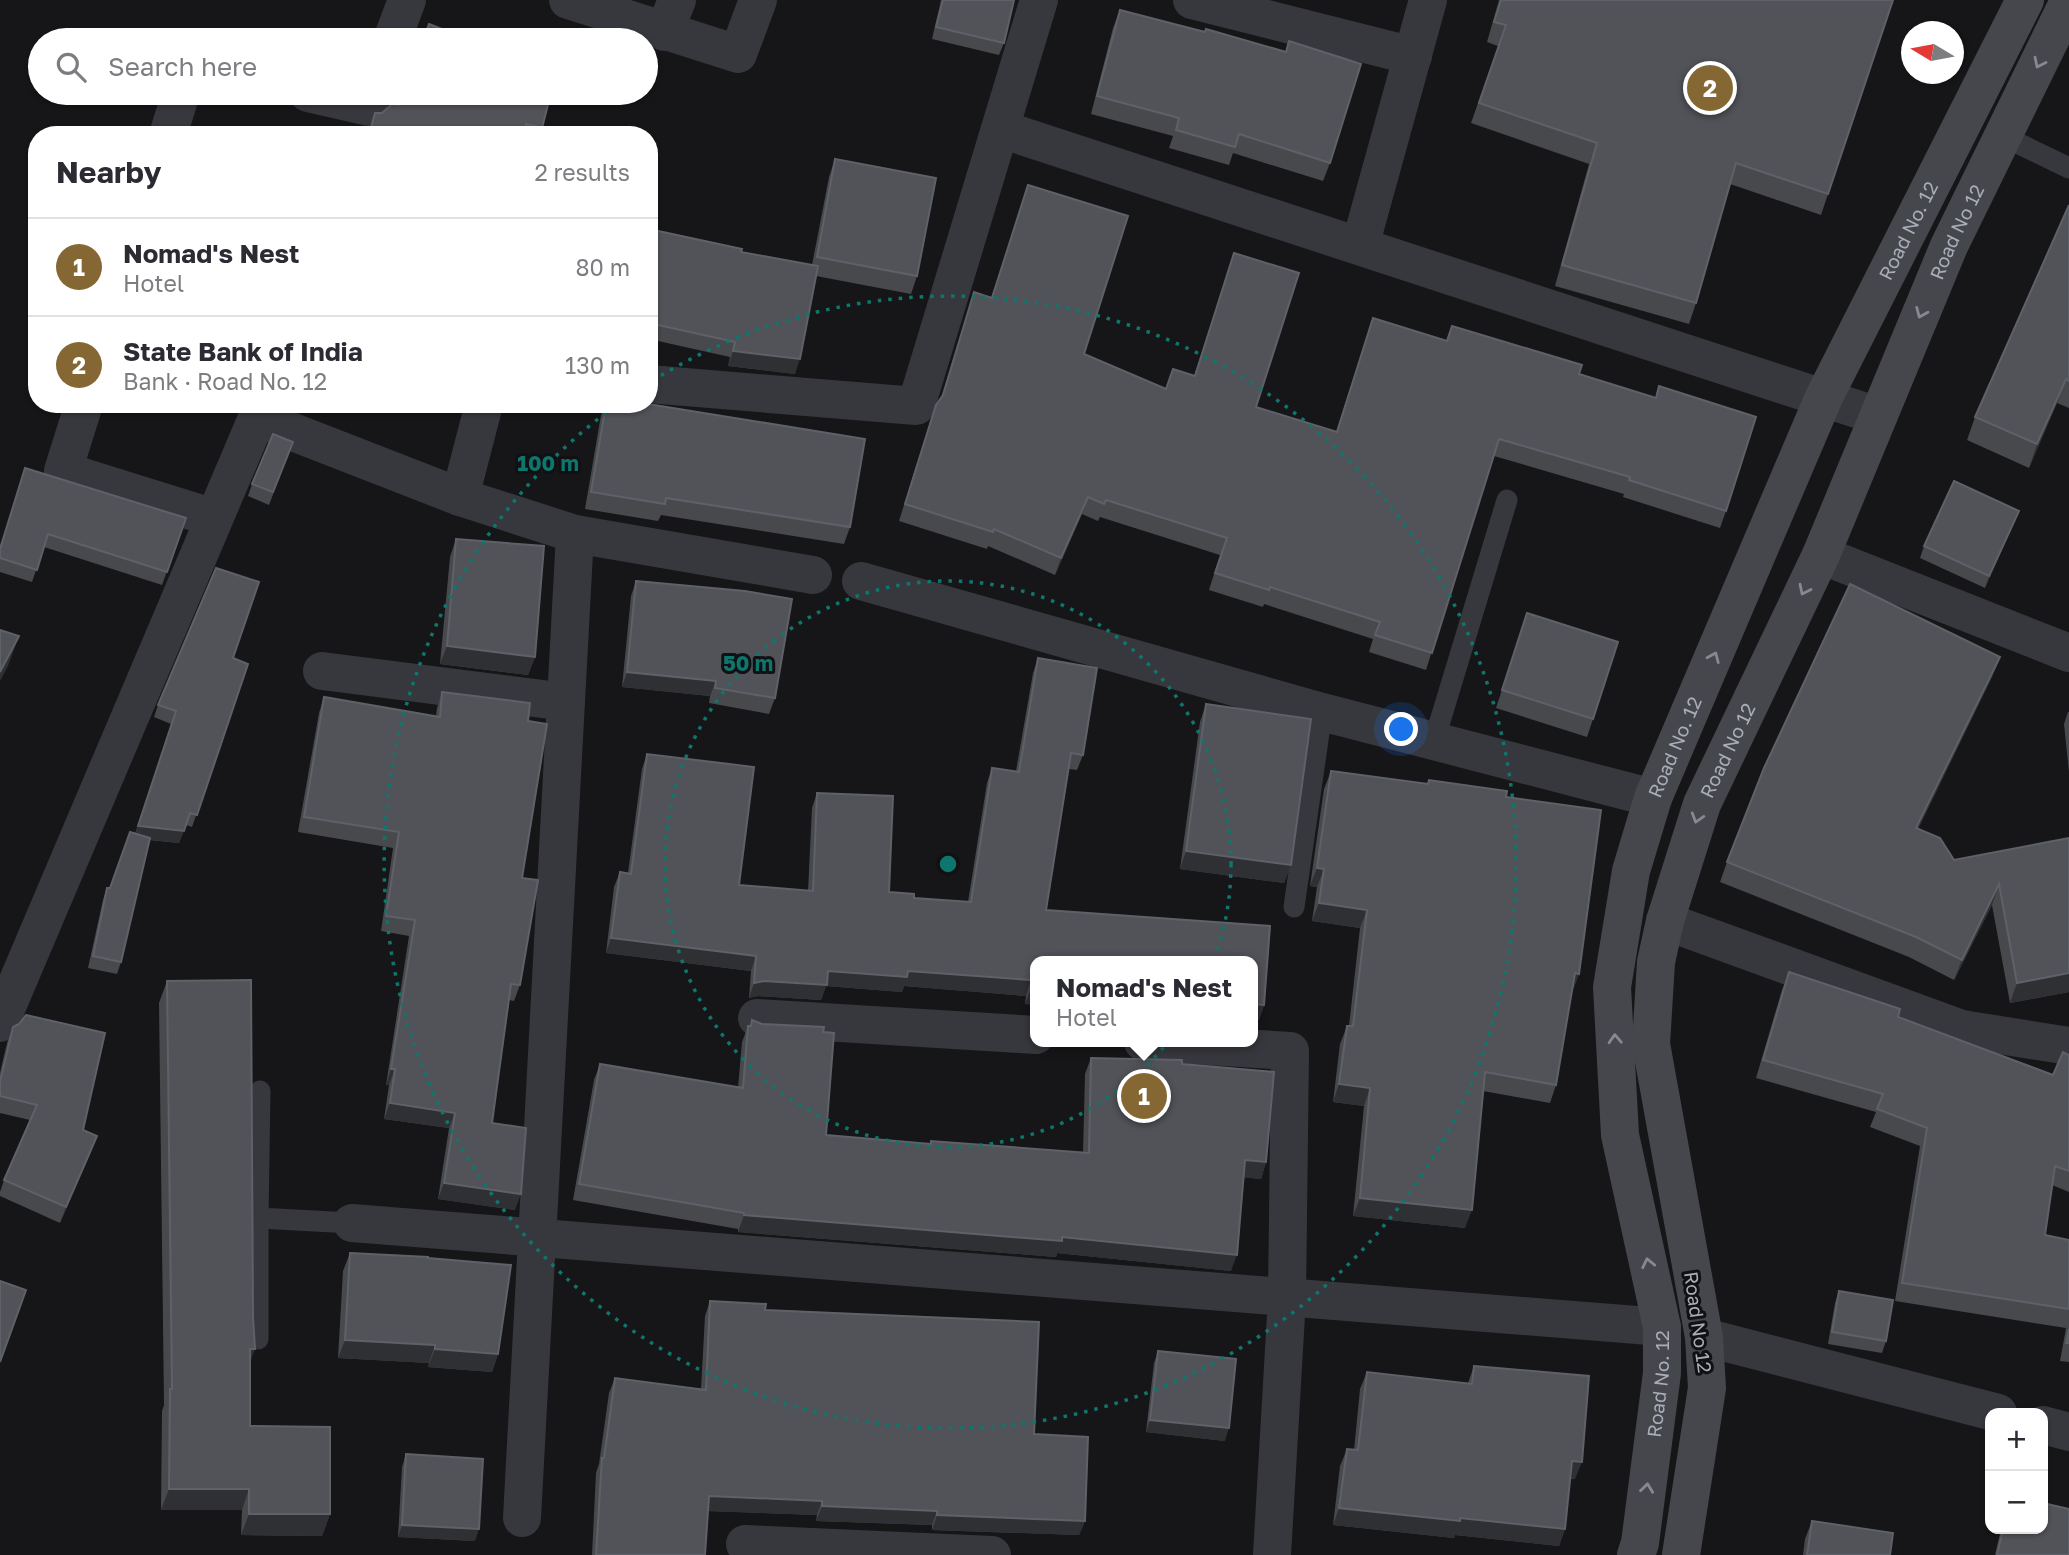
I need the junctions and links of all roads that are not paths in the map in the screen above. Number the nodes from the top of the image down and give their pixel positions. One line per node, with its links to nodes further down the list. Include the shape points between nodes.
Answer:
1 (407, 0): 10 (street)
2 (568, 0): 9 (street)
3 (758, 0): 9 (street, via 738,54)
4 (1039, 0): 16 (street)
5 (1192, 0): 11 (street)
6 (1428, 0): 11 (street)
7 (2025, 0): 21 (main road, Road No. 12)
8 (2069, 1): 17 (main road, Road No 12, one-way to 17)
9 (671, 16)
10 (397, 28)
11 (1413, 56): 19 (street)
12 (177, 105): 15 (street)
13 (347, 105): 14 (street)
14 (367, 111)
15 (171, 126)
16 (1001, 129): 19 (street); 20 (street, via 916,406)
17 (2003, 136): 18 (lane); 26 (main road, Road No 12, one-way to 26, via 1949,246)
18 (2069, 168)
19 (1360, 246): 21 (street)
20 (658, 385)
21 (1824, 397): 26 (street); 39 (main road, Road No. 12, one-way to 21)
22 (81, 413): 29 (street, via 63,471)
23 (258, 413): 29 (street)
24 (264, 413): 27 (street)
25 (483, 413): 27 (street)
26 (1878, 416): 31 (main road, Road No 12)
27 (460, 497): 30 (street)
28 (1507, 500): 38 (lane)
29 (214, 517): 43 (street)
30 (575, 534): 32 (street); 36 (street)
31 (1821, 555): 34 (street); 41 (main road, Road No 12, one-way to 41, via 1702,804)
32 (813, 575)
33 (861, 582): 37 (street)
34 (2069, 653)
35 (322, 671): 36 (street)
36 (566, 702): 50 (street)
37 (1322, 712): 38 (street); 40 (lane)
38 (1434, 741): 39 (street)
39 (1653, 797): 52 (main road, Road No. 12, one-way to 39, via 1620,1135 1612,987 1631,871)
40 (1294, 906)
41 (1665, 921): 45 (street, via 1962,1029); 53 (main road, Road No 12, via 1656,962 1651,1044)
42 (757, 1018): 44 (street)
43 (0, 1023)
44 (1030, 1035)
45 (2069, 1046)
46 (1225, 1047): 51 (street, via 1290,1051)
47 (260, 1091): 48 (lane)
48 (258, 1217): 49 (lane); 54 (lane)
49 (352, 1223): 50 (street)
50 (537, 1238): 51 (street); 58 (street)
51 (1287, 1298): 52 (street); 61 (street)
52 (1662, 1327): 62 (main road, Road No. 12, one-way to 52, via 1662,1373)
53 (1704, 1337): 55 (street); 63 (main road, Road No 12, via 1707,1388)
54 (258, 1339)
55 (1985, 1410)
56 (2048, 1426): 57 (street)
57 (2069, 1432)
58 (522, 1518)
59 (745, 1544): 60 (street)
60 (992, 1555)
61 (1272, 1555)
62 (1636, 1555)
63 (1681, 1555)

